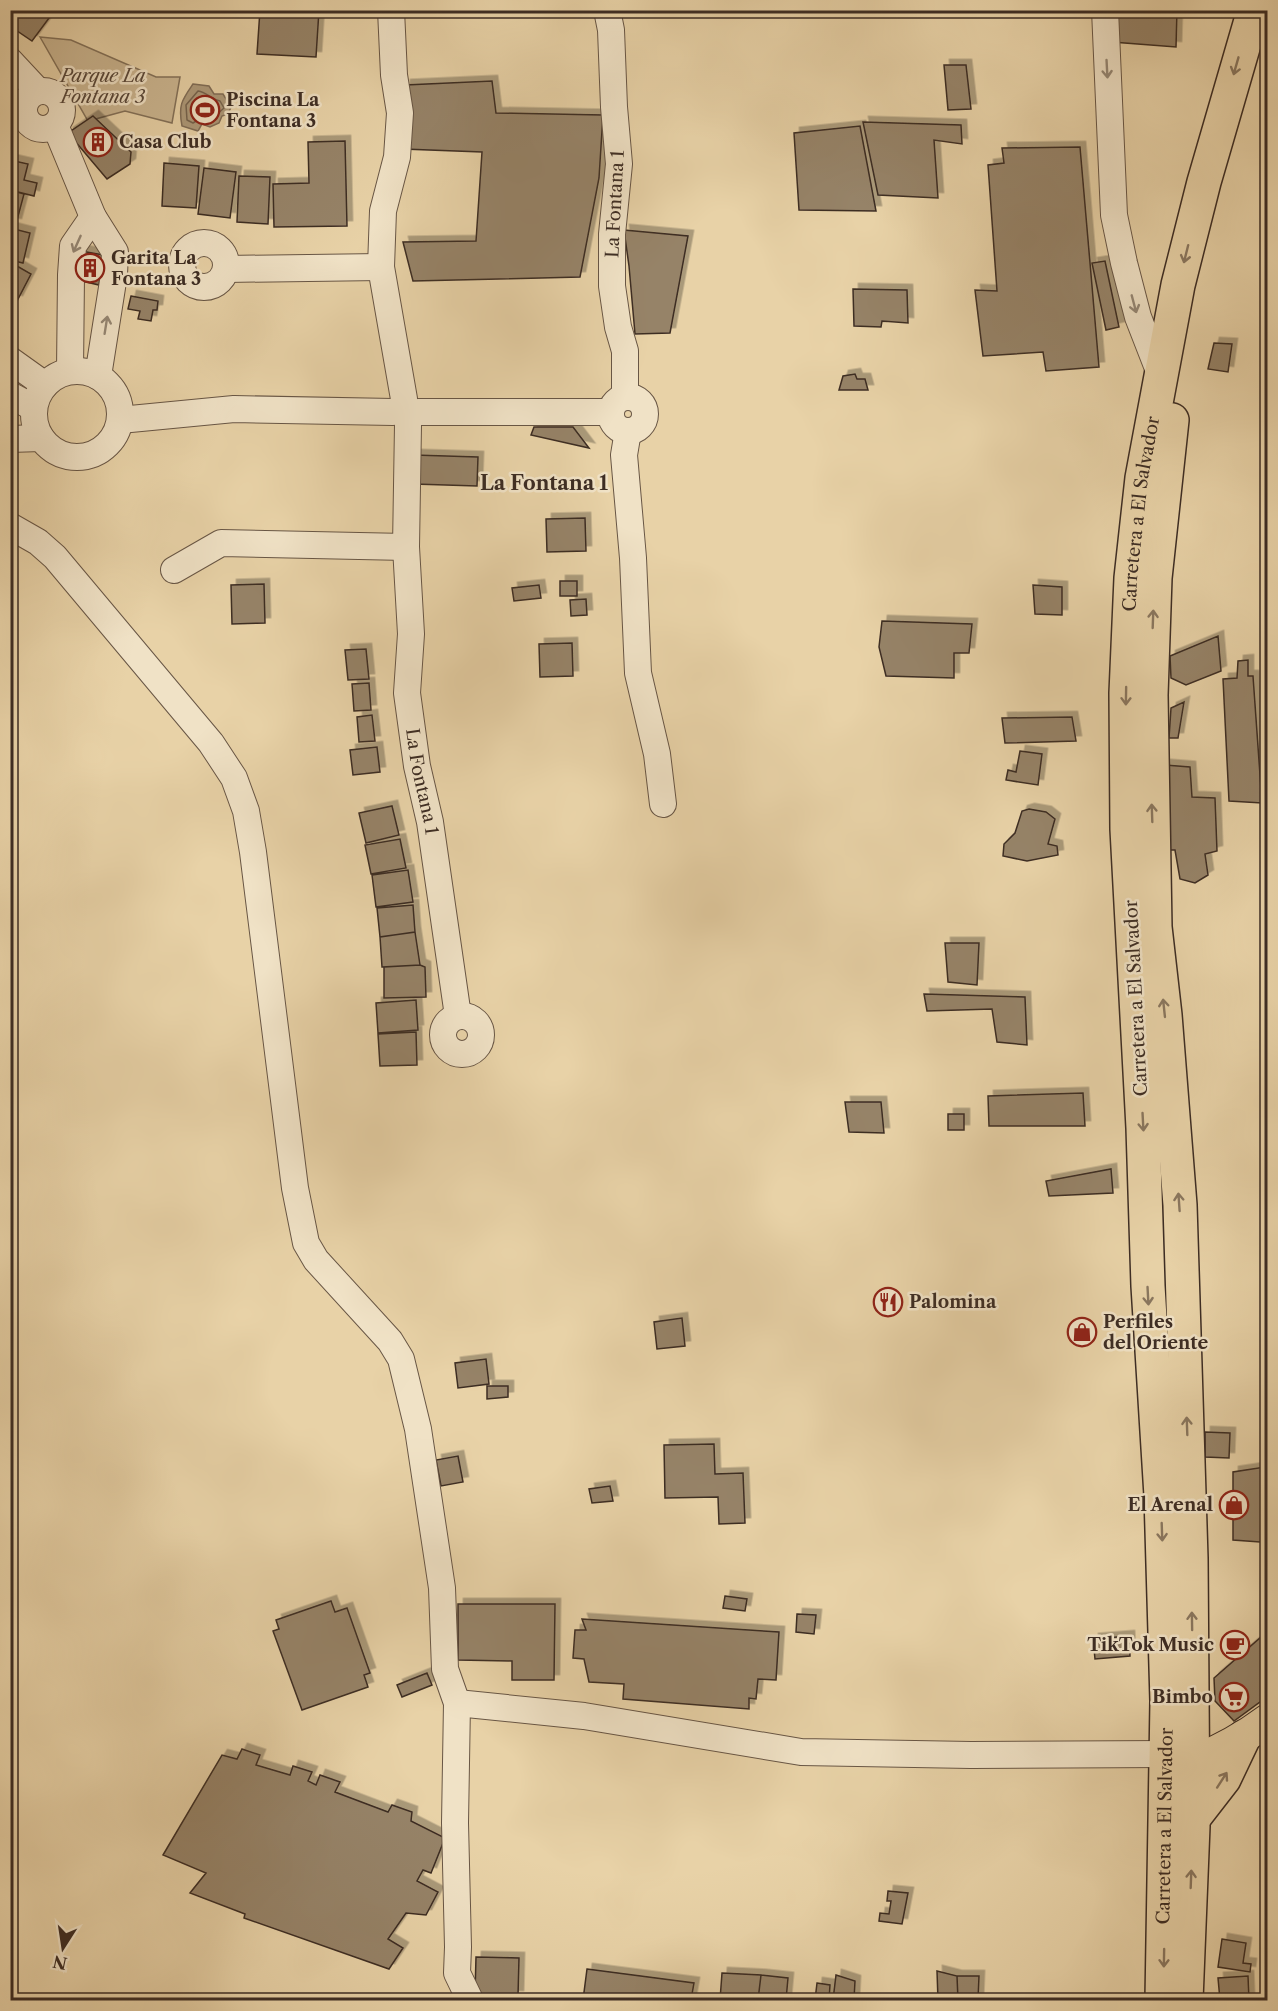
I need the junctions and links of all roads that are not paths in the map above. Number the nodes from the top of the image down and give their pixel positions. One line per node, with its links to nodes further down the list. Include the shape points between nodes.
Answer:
1 (390, 10): 11 (street, La Fontana 1, via 400,113 397,157 383,212)
2 (607, 10): 19 (street, La Fontana 1, via 619,164 612,286 625,351)
3 (1105, 10): 16 (street, one-way to 16, via 1114,214 1138,317)
4 (1254, 10): 16 (highway, Carretera a El Salvador, one-way to 16, via 1201,193)
5 (1268, 37): 31 (highway, Carretera a El Salvador, one-way to 5, via 1180,1205 1155,927 1151,695 1155,578 1174,408 1188,334)
6 (10, 61): 7 (street)
7 (38, 91): 8 (street, via 28,98); 9 (street, via 55,94 62,104 62,116)
8 (17, 120): 9 (street, via 41,129)
9 (55, 125): 10 (street)
10 (93, 217): 14 (street, one-way to 14, via 74,246); 15 (street, one-way to 10, via 115,252)
11 (381, 267): 12 (street); 21 (street, La Fontana 1)
12 (226, 269)
13 (10, 360): 17 (street)
14 (70, 371): 15 (street); 17 (street)
15 (98, 376): 22 (street, via 119,401)
16 (1161, 376): 30 (highway, Carretera a El Salvador, one-way to 30, via 1142,478 1131,578 1126,693 1126,829)
17 (45, 385): 20 (street)
18 (10, 395): 20 (street)
19 (618, 404): 21 (street); 28 (street, via 636,398 646,412 639,428 628,431 624,455 638,673 657,754)
20 (34, 408): 23 (street)
21 (406, 412): 22 (street, via 234,409); 26 (street, La Fontana 1)
22 (120, 415): 23 (street, via 109,444 86,456 61,454)
23 (41, 438): 24 (street)
24 (10, 439)
25 (10, 526): 32 (street, via 55,557 211,743 234,778 246,812 253,852 295,1188 306,1243 316,1260 390,1341 401,1359 429,1490 442,1588 446,1669)
26 (406, 547): 27 (street, via 221,543); 29 (street, La Fontana 1, via 411,597 407,693)
27 (174, 570)
28 (663, 804)
29 (458, 1016)
30 (1146, 1237): 31 (highway, via 1163,1234 1167,1238 1175,1334); 34 (highway, Carretera a El Salvador, one-way to 34, via 1161,1496 1167,1701)
31 (1185, 1366): 34 (highway, Carretera a El Salvador, one-way to 31, via 1191,1557)
32 (457, 1703): 34 (street, via 584,1716 801,1752 971,1755); 36 (street, via 457,1973)
33 (1249, 1733): 34 (highway, via 1216,1746); 35 (highway, one-way to 33, via 1224,1779)
34 (1184, 1751): 35 (highway, Carretera a El Salvador); 37 (highway, Carretera a El Salvador, one-way to 37, via 1165,1907)
35 (1193, 1819): 38 (highway, Carretera a El Salvador, one-way to 35)
36 (470, 2001)
37 (1162, 2001)
38 (1186, 2001)

